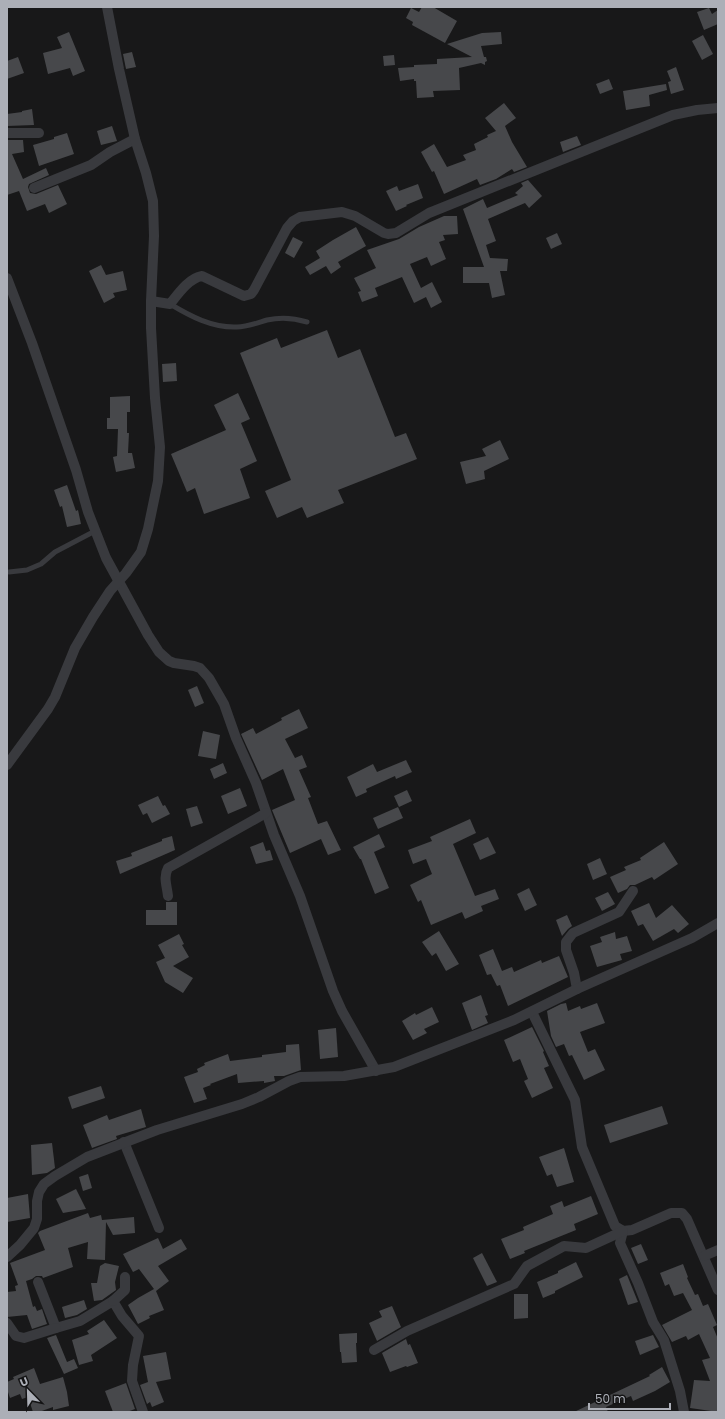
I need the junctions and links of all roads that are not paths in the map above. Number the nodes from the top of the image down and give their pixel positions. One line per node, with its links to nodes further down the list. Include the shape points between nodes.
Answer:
1 (107, 7): 5 (street)
2 (718, 108): 9 (street, via 673,115 448,205 392,234 384,233 346,212 300,216 287,228 251,294 244,296 202,276 192,281)
3 (7, 133): 4 (street)
4 (39, 133)
5 (135, 138): 6 (street, via 91,165); 8 (street, via 153,201)
6 (34, 188)
7 (7, 278): 11 (street, via 32,342)
8 (151, 301): 9 (street); 13 (street, via 160,466 145,544 135,562)
9 (170, 304): 10 (lane, via 187,315 237,328 286,318)
10 (307, 322)
11 (95, 531): 12 (lane, via 55,552 41,564 27,570); 13 (street)
12 (9, 572)
13 (118, 581): 14 (street, via 81,638 48,710); 15 (street, via 148,635 164,657 174,664 200,668 209,678 224,704)
14 (7, 765)
15 (266, 813): 17 (street, via 168,868 165,873); 21 (street, via 300,896 333,991)
16 (633, 890): 19 (street, via 619,912 574,933 566,942)
17 (168, 896)
18 (718, 923): 19 (street, via 692,938)
19 (577, 989): 20 (street)
20 (532, 1012): 21 (street, via 394,1067); 24 (street, via 575,1100 582,1147 615,1226)
21 (376, 1071): 22 (street, via 344,1076 300,1077 242,1104)
22 (124, 1142): 23 (street); 27 (street, via 87,1157 44,1184 39,1192 34,1228)
23 (159, 1228)
24 (623, 1231): 26 (street, via 632,1230 671,1213 682,1213); 34 (street, via 586,1248 564,1246 527,1266 514,1284 407,1331); 36 (street, via 620,1242 652,1322 664,1340)
25 (718, 1250): 26 (street)
26 (704, 1256): 30 (street)
27 (7, 1257)
28 (125, 1277): 31 (street, via 125,1290)
29 (38, 1282): 33 (street)
30 (718, 1290)
31 (113, 1301): 33 (street, via 80,1321); 35 (street, via 139,1336 132,1381)
32 (7, 1322): 33 (street, via 16,1336 24,1338)
33 (56, 1328)
34 (374, 1350)
35 (143, 1412)
36 (684, 1412)

